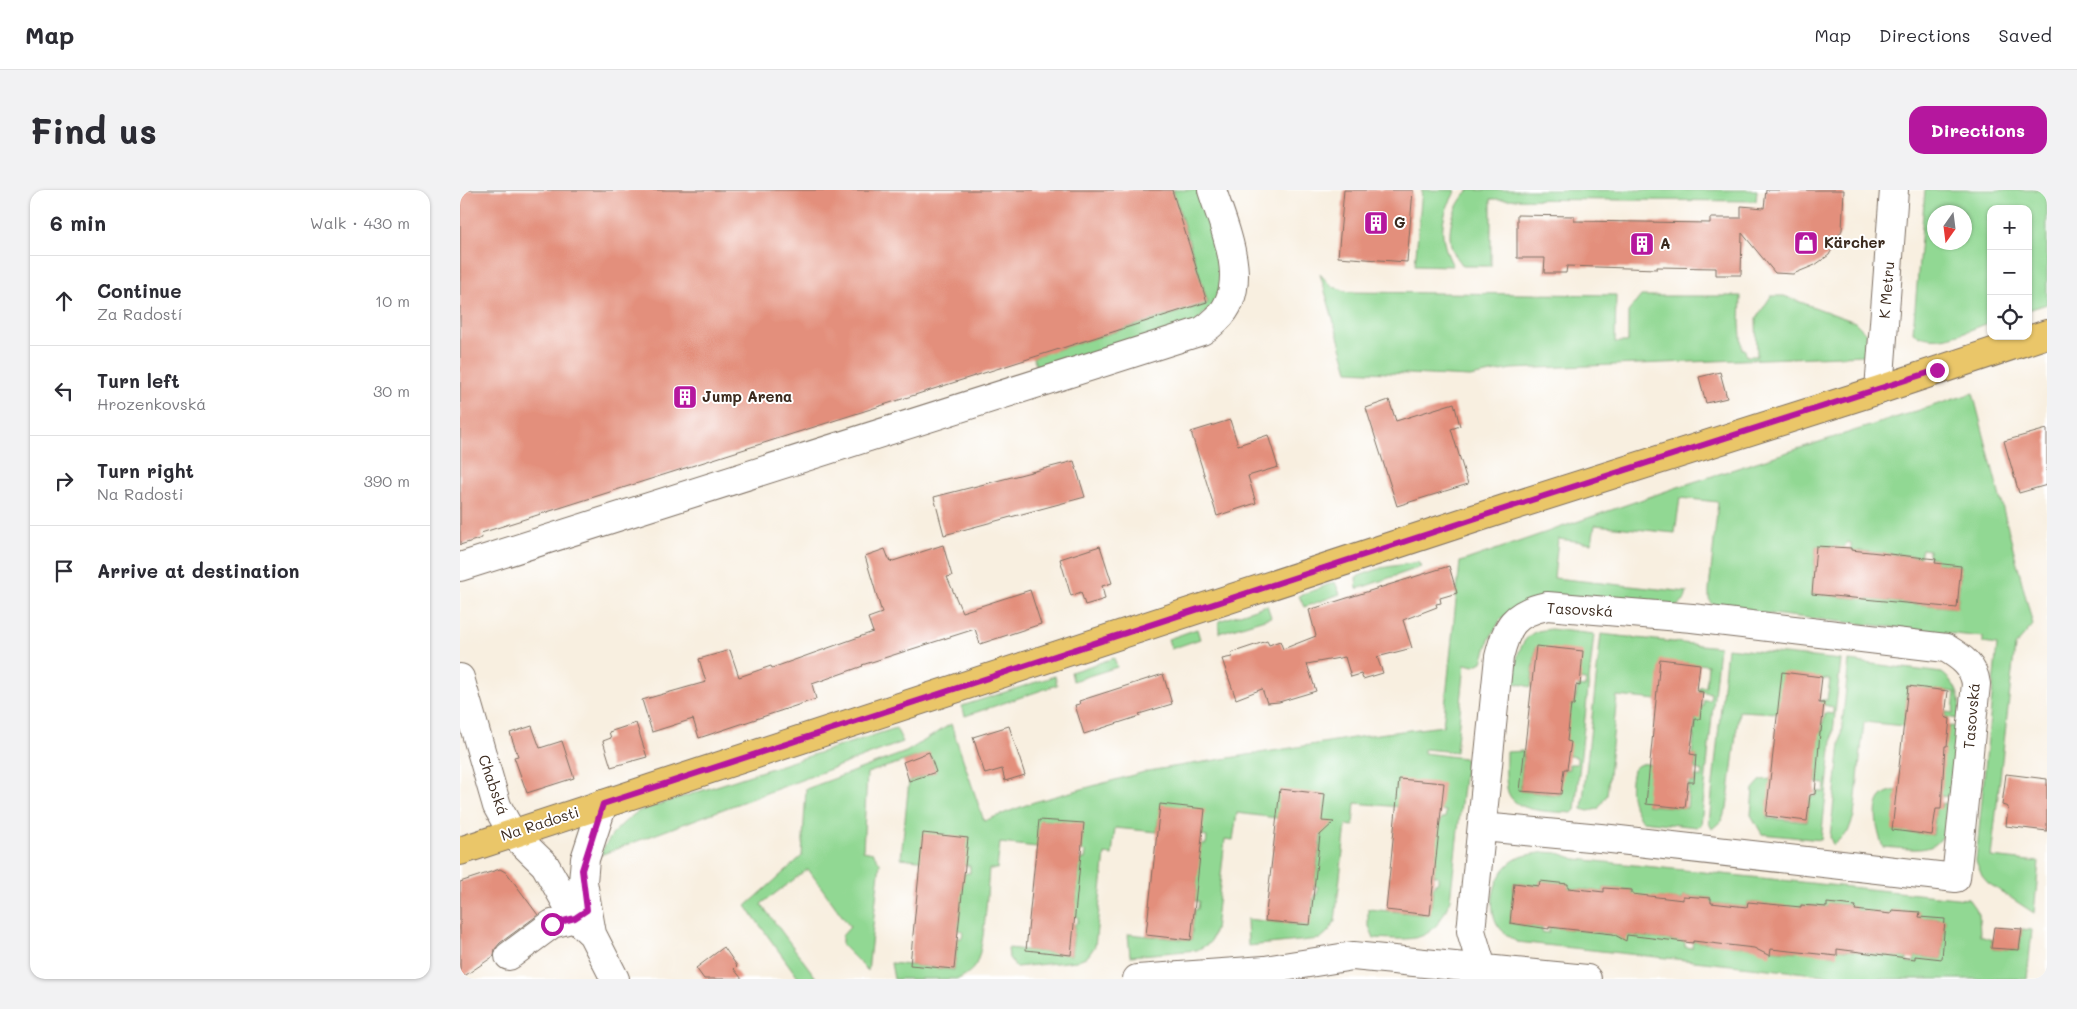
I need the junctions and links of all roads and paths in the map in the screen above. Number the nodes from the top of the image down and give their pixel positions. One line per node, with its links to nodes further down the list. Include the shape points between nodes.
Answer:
1 (1212, 190): 5 (street, via 1235,266 1232,294 1218,318 1202,332)
2 (1894, 190): 4 (street, K Metru)
3 (2047, 334): 4 (main road, Na Radosti)
4 (1879, 390): 7 (main road, Na Radosti)
5 (460, 567)
6 (460, 678): 9 (street, Chabská, via 494,796)
7 (603, 804): 9 (main road, Na Radosti); 11 (street, via 582,870)
8 (1482, 826): 8 (street, Tasovská, via 1956,878 1975,674 1960,656 1946,648 1692,618 1546,606 1526,612 1508,628 1499,657); 13 (street, Tasovská, via 1471,931)
9 (512, 833): 10 (main road, Na Radosti); 11 (street, via 546,865)
10 (460, 851)
11 (585, 921): 12 (street, via 552,924); 15 (street)
12 (509, 956)
13 (1482, 968): 14 (street, via 1353,956); 17 (street)
14 (1265, 974): 16 (street)
15 (615, 979)
16 (1137, 979)
17 (1587, 979)

